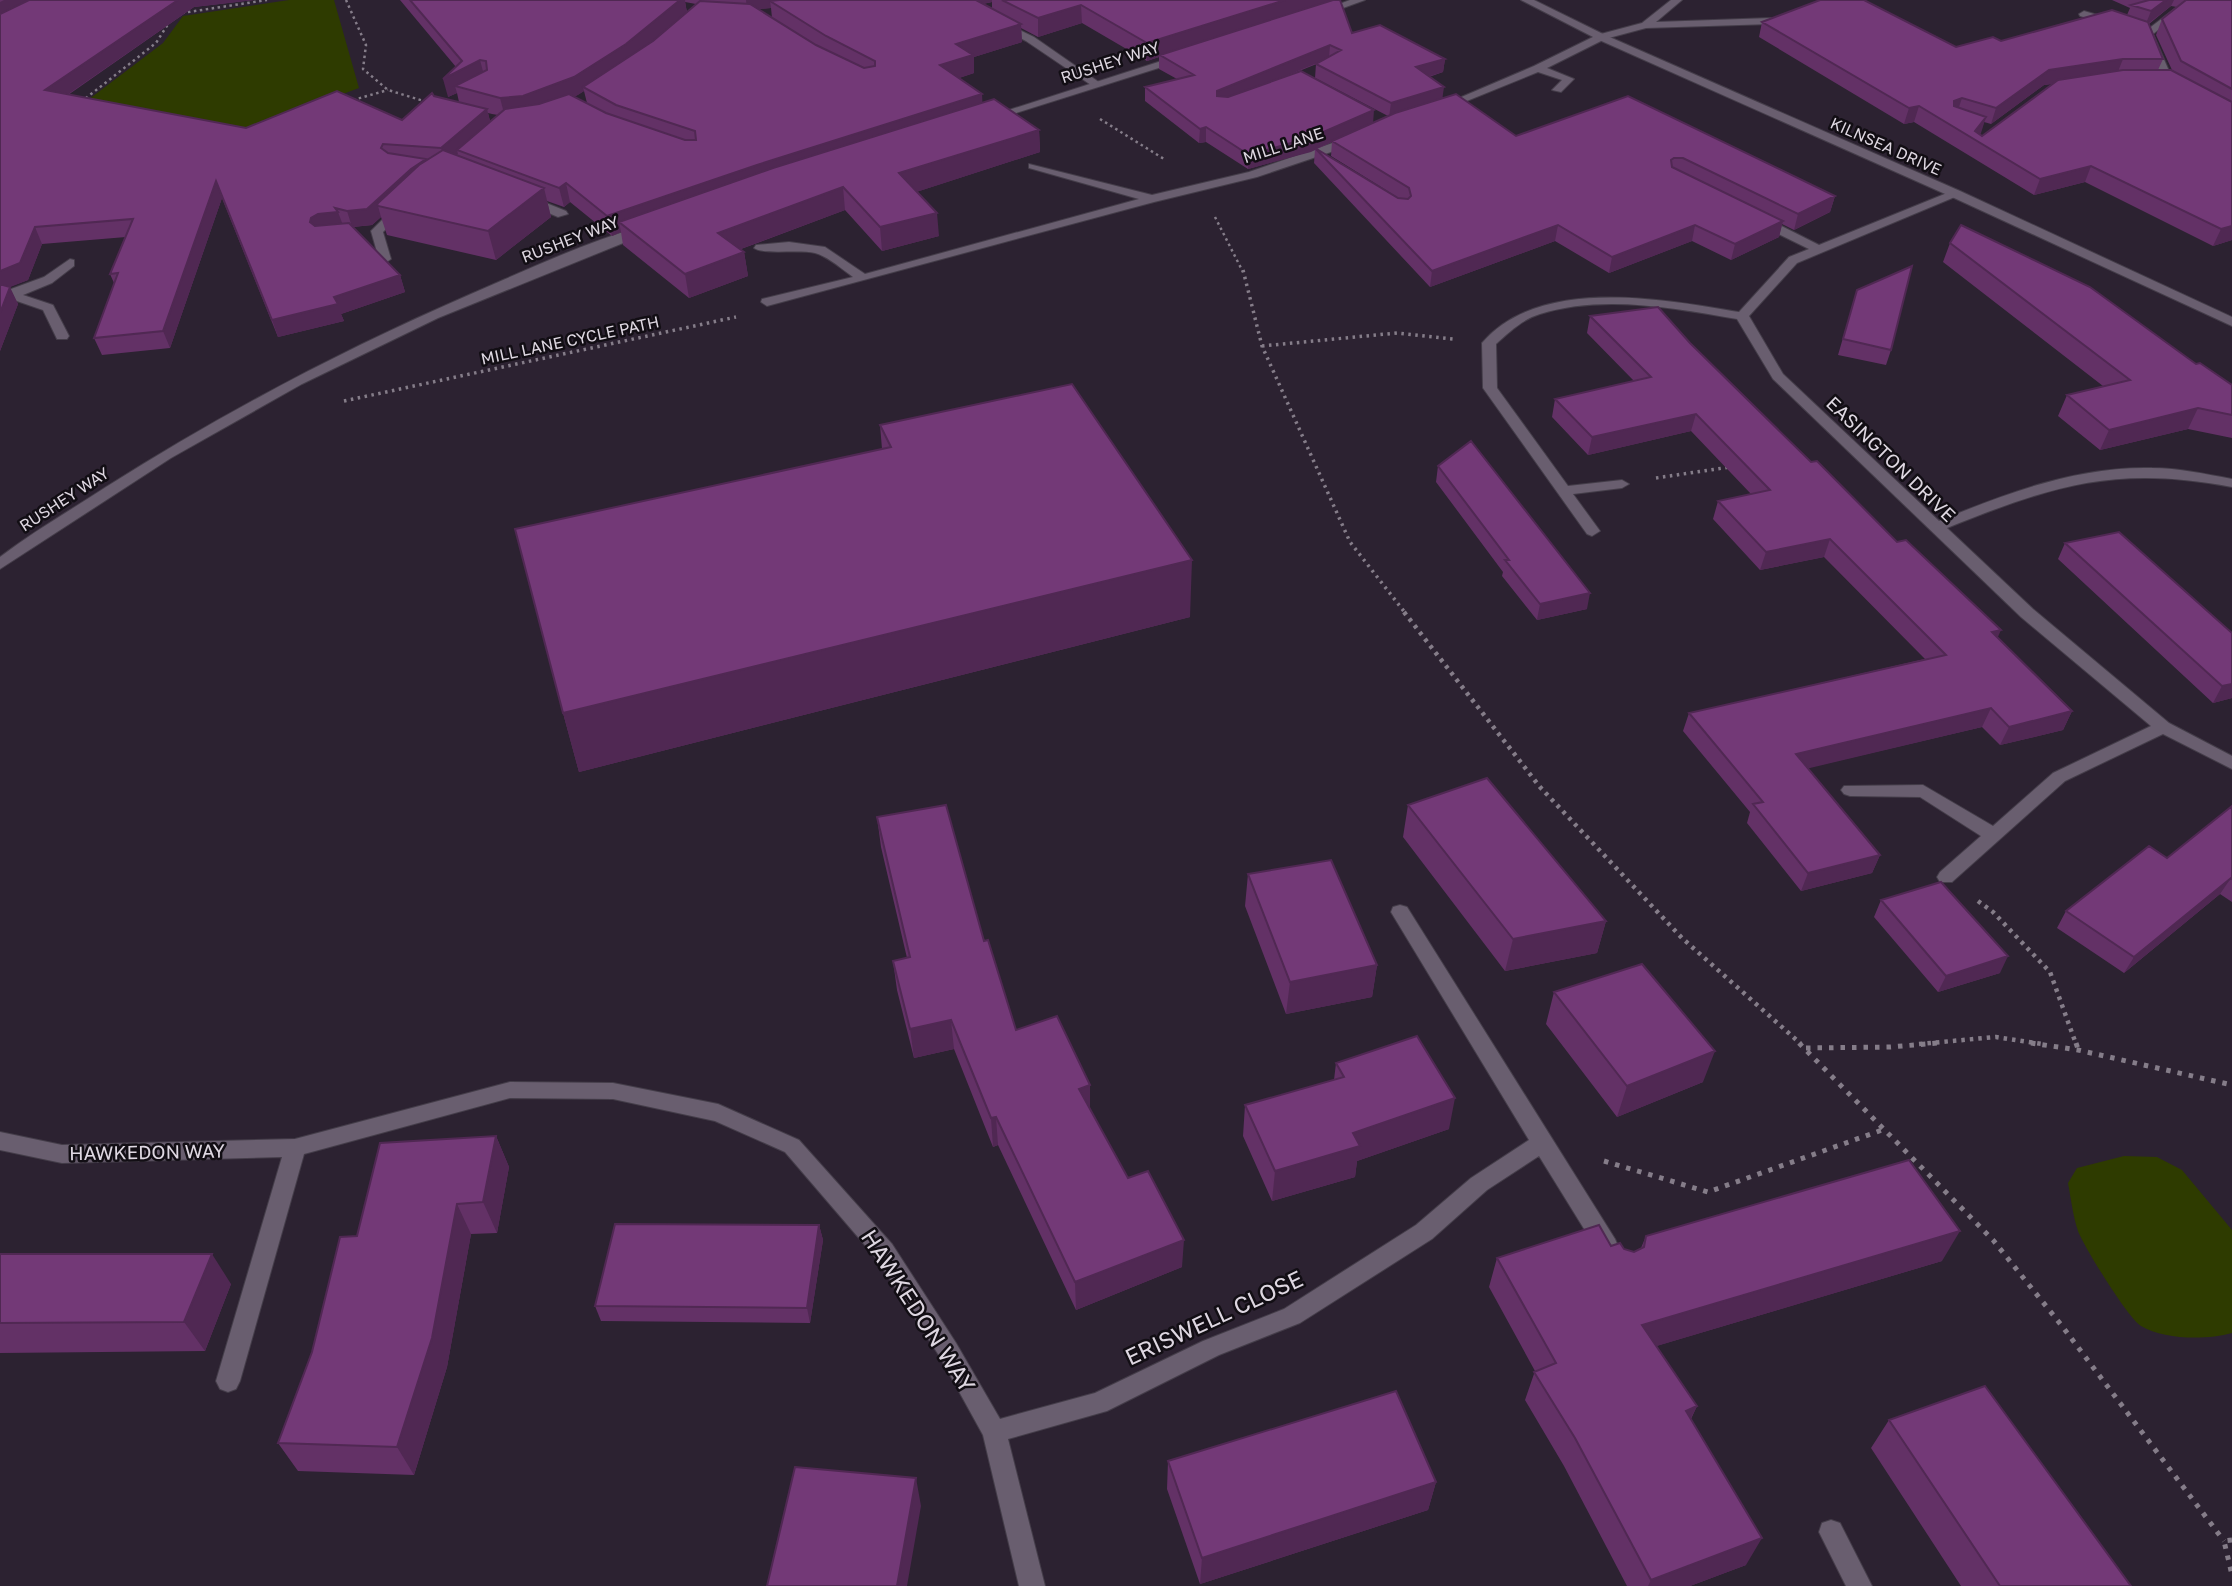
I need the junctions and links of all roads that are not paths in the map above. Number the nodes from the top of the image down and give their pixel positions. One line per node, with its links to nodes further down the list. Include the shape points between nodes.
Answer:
1 (1360, 0): 7 (street)
2 (1526, 0): 13 (street, KILNSEA DRIVE)
3 (1677, 0): 9 (street)
4 (2177, 10): 12 (street)
5 (2084, 14): 10 (street)
6 (985, 16): 18 (street, via 1030,39)
7 (1308, 17)
8 (1771, 21): 9 (street)
9 (1646, 25): 13 (street)
10 (2122, 25)
11 (2135, 29): 12 (street)
12 (2148, 33): 17 (street)
13 (1601, 37): 15 (street); 27 (street, KILNSEA DRIVE)
14 (1190, 55): 18 (street, RUSHEY WAY)
15 (1538, 68): 19 (street, via 1569,79); 21 (street)
16 (2155, 80): 17 (street)
17 (2167, 80): 20 (street)
18 (1098, 85): 22 (street, RUSHEY WAY)
19 (1557, 90)
20 (2186, 92)
21 (1434, 110)
22 (972, 124)
23 (1364, 134): 24 (street, MILL LANE)
24 (1316, 156): 26 (street); 30 (street, MILL LANE)
25 (1034, 166): 30 (street, MILL LANE)
26 (1331, 166)
27 (1956, 194): 35 (street); 42 (street, KILNSEA DRIVE)
28 (517, 195): 32 (street)
29 (412, 198): 36 (street, via 371,232)
30 (1152, 199): 38 (street, MILL LANE)
31 (1745, 213): 35 (street)
32 (562, 214)
33 (651, 227): 49 (street, RUSHEY WAY, via 460,301 356,349 172,449)
34 (760, 248): 38 (street, via 821,250)
35 (1816, 248): 41 (street, via 1793,260)
36 (385, 259)
37 (70, 263): 39 (street, via 48,280)
38 (863, 278): 40 (street, MILL LANE)
39 (6, 296): 43 (street, via 48,309)
40 (767, 302)
41 (1742, 316): 46 (street, via 1665,303 1588,302 1535,311 1489,343 1490,388); 47 (street, EASINGTON DRIVE, via 1778,376)
42 (2232, 322)
43 (62, 336)
44 (2232, 483): 47 (street, via 2192,473 2142,470 2072,479 2014,495)
45 (1622, 484): 46 (street)
46 (1566, 491): 48 (street)
47 (1935, 528): 50 (street, EASINGTON DRIVE, via 2027,614)
48 (1592, 531)
49 (2, 560)
50 (2164, 727): 51 (street, EASINGTON DRIVE); 53 (street, via 2059,777)
51 (2232, 763)
52 (1850, 790): 53 (street, via 1923,791)
53 (1994, 835): 54 (street)
54 (1946, 877)
55 (1400, 912): 57 (street)
56 (0, 1142): 58 (street, HAWKEDON WAY, via 62,1154)
57 (1542, 1143): 59 (street); 61 (street, ERISWELL CLOSE, via 1479,1184 1424,1232 1292,1316 1211,1348 1099,1403)
58 (295, 1148): 60 (street); 61 (street, HAWKEDON WAY, via 510,1090 613,1091 718,1113 792,1146 875,1241 948,1350)
59 (1622, 1269)
60 (228, 1381)
61 (994, 1432): 63 (street, HAWKEDON WAY)
62 (1832, 1532): 64 (street)
63 (1032, 1586)
64 (1859, 1586)

